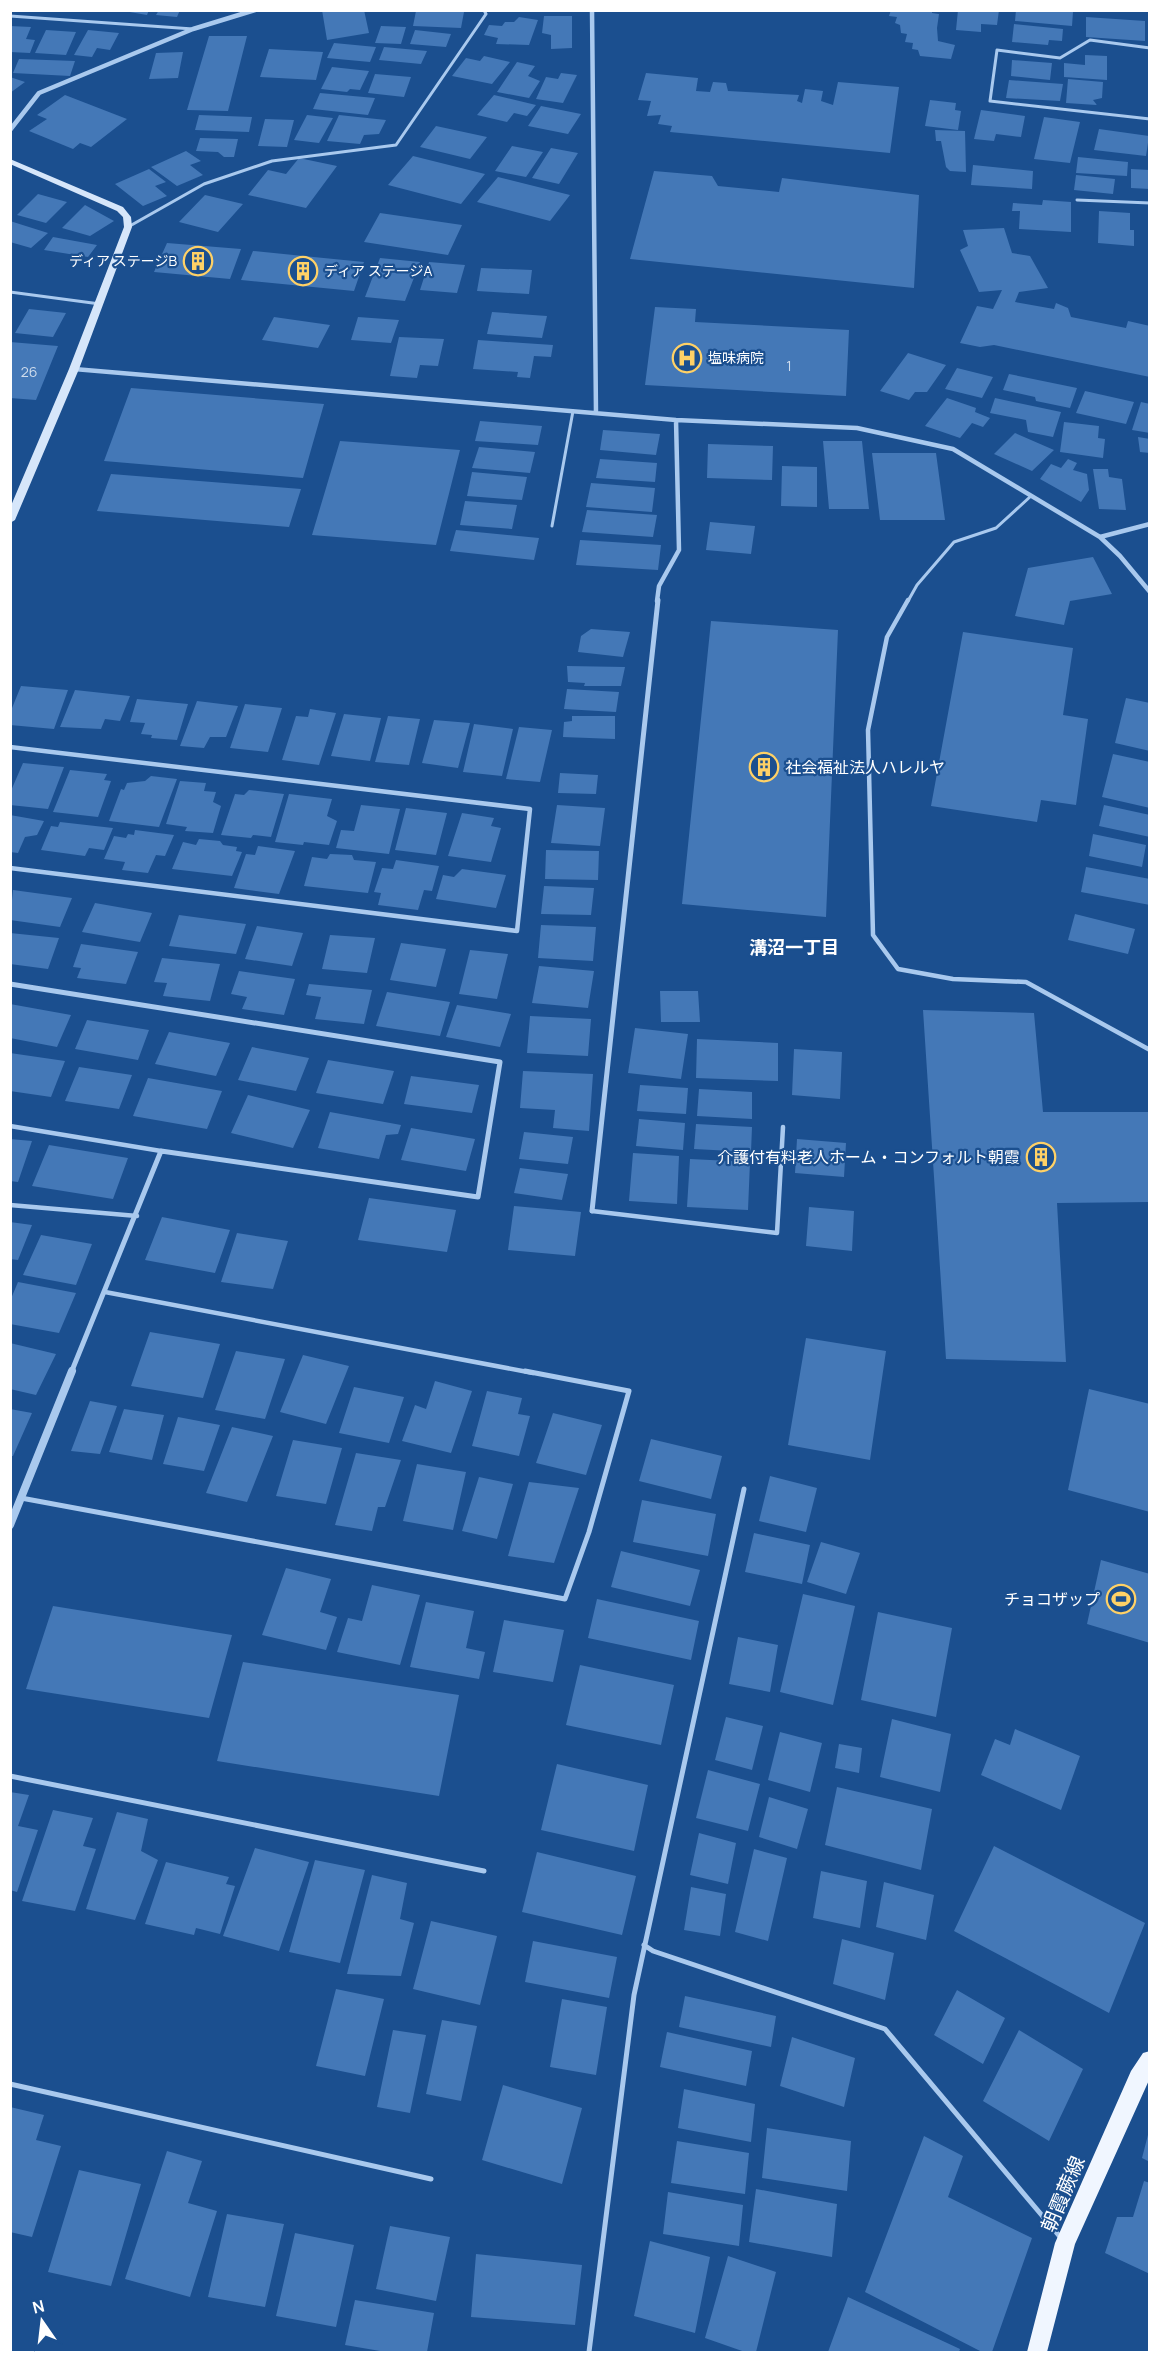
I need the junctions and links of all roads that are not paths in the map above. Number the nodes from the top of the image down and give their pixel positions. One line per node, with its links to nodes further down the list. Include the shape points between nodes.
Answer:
1 (255, 10): 5 (street)
2 (484, 10): 12 (lane, via 486,15 396,145 272,161 204,184)
3 (592, 10): 17 (street)
4 (10, 16): 5 (lane)
5 (193, 29): 8 (street, via 39,93)
6 (1149, 48): 7 (lane, via 1090,40 1060,58 997,50 990,101)
7 (1149, 119)
8 (10, 130)
9 (10, 161): 12 (street, via 120,209 127,217)
10 (1077, 200): 11 (lane)
11 (1149, 203)
12 (128, 227): 14 (street)
13 (10, 292): 14 (lane)
14 (100, 304): 15 (street)
15 (74, 369): 16 (street); 20 (street)
16 (573, 411): 17 (street); 22 (lane)
17 (596, 413): 18 (street)
18 (676, 420): 19 (street, via 868,430 953,449); 33 (street, via 679,550 659,586)
19 (1031, 496): 23 (street); 28 (lane, via 996,528 954,542 917,585 887,637 868,730 873,935 897,969 953,979 1026,982)
20 (10, 520)
21 (1149, 524): 23 (street)
22 (552, 526)
23 (1100, 537): 24 (street)
24 (1149, 592)
25 (10, 747): 26 (lane, via 530,809 517,931)
26 (10, 867)
27 (10, 984): 31 (street, via 500,1062 478,1197)
28 (1149, 1050)
29 (10, 1126): 31 (lane)
30 (783, 1127): 33 (lane, via 777,1233)
31 (161, 1151): 34 (street)
32 (10, 1205): 34 (lane)
33 (592, 1211)
34 (137, 1216): 35 (street)
35 (105, 1292): 37 (street); 37 (lane, via 629,1391 589,1532 565,1599)
36 (744, 1489): 41 (lane)
37 (21, 1498): 38 (street)
38 (10, 1525)
39 (10, 1776): 40 (lane)
40 (484, 1871)
41 (644, 1945): 45 (lane, via 885,2029); 46 (lane, via 634,1995)
42 (1149, 2060): 45 (main road, 朝霞蕨線)
43 (10, 2084): 44 (lane)
44 (431, 2179)
45 (1065, 2243): 47 (main road, 朝霞蕨線)
46 (589, 2352)
47 (1036, 2352)

